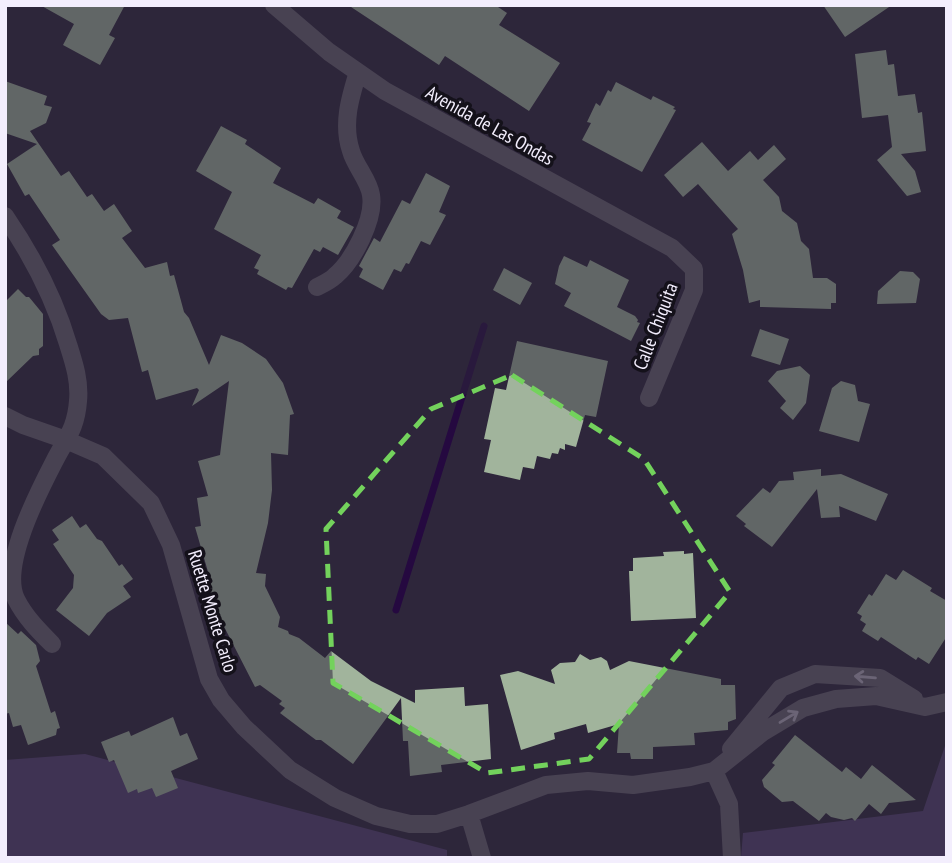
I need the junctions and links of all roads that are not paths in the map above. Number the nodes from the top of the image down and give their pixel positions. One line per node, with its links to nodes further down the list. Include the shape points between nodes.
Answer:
1 (274, 5): 2 (street, Avenida de Las Ondas)
2 (358, 72): 4 (street, Avenida de Las Ondas, via 672,248); 5 (street, via 347,110 348,129 351,151 371,195 368,224 351,260)
3 (5, 216): 8 (street, via 29,251 59,312 76,367 78,399 74,427)
4 (694, 269): 6 (street, Calle Chiquita, via 694,290)
5 (317, 287)
6 (649, 398)
7 (5, 416): 8 (street, Ruette Monte Carlo)
8 (66, 440): 9 (street, via 24,523 11,578 15,597); 13 (street, Ruette Monte Carlo, via 103,456 151,503 171,545 209,679 244,727 290,770 376,816 410,824 437,824)
9 (52, 644)
10 (947, 702): 11 (street, Ruette Monte Carlo)
11 (925, 707): 12 (street, Ruette Monte Carlo, one-way to 11, via 763,732 803,708 836,699 876,696); 12 (street, one-way to 12, via 880,678 815,674 781,688)
12 (714, 771): 13 (street, Ruette Monte Carlo, via 633,785 588,781 545,785); 15 (street, via 729,804)
13 (469, 814): 14 (street)
14 (482, 858)
15 (732, 858)

